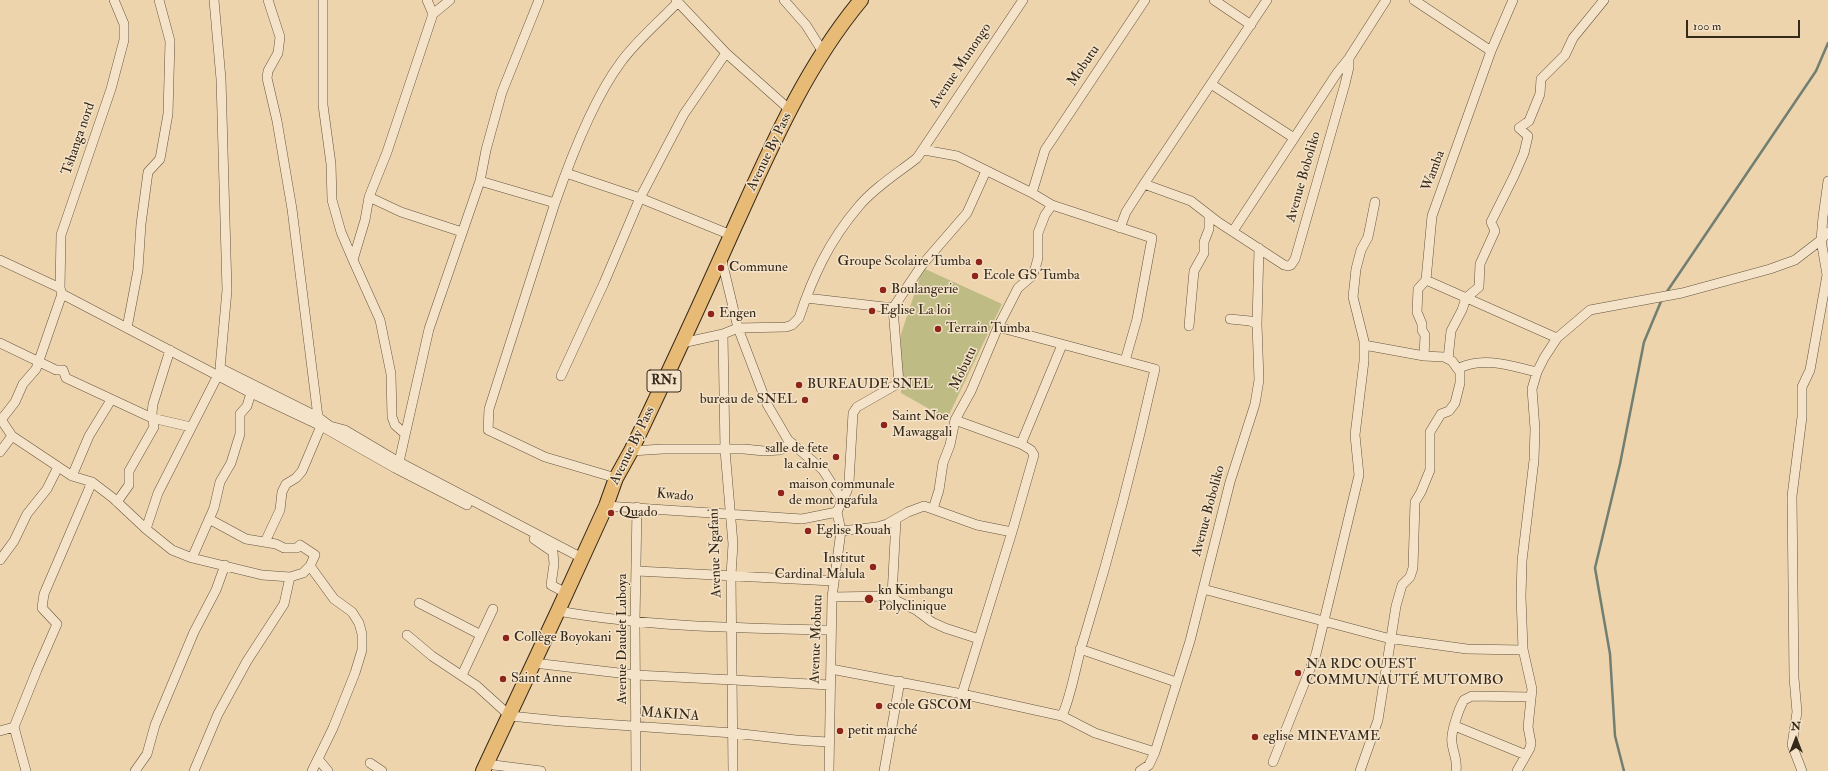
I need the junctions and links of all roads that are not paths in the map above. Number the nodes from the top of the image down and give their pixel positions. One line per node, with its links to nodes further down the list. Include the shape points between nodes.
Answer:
1 (114, 0): 53 (street, Tshanga nord, via 124,24 124,40 111,89 61,235)
2 (159, 0): 61 (street, via 170,41 168,114 160,159 148,172 138,270)
3 (214, 0): 80 (street, via 221,79 227,290 220,368)
4 (268, 0): 80 (street, via 279,32 280,44 267,78 278,121 292,209)
5 (323, 0): 51 (street, via 323,105 331,164 332,200 341,232)
6 (427, 0): 20 (street)
7 (450, 0): 20 (street)
8 (539, 0): 32 (street, via 502,92)
9 (784, 0): 23 (street, via 806,25)
10 (861, 0): 23 (highway, Avenue By Pass / RN1)
11 (1023, 0): 29 (street, Avenue Munongo)
12 (1145, 0): 35 (street, Mobutu, via 1045,150)
13 (1214, 0): 21 (street)
14 (1267, 0): 21 (street)
15 (1386, 0): 25 (street, Avenue Boboliko)
16 (1414, 0): 22 (street)
17 (1513, 0): 22 (street, Wamba)
18 (1604, 0): 55 (street, via 1573,38 1565,55 1541,79 1540,94 1529,121 1518,128 1528,136 1527,142 1514,176 1491,222 1495,231 1480,264 1479,287)
19 (677, 1): 24 (street); 31 (street, via 620,63 605,88)
20 (433, 14): 36 (street)
21 (1251, 24): 26 (street)
22 (1492, 50): 52 (street, Wamba, via 1432,216)
23 (823, 52): 27 (highway, Avenue By Pass / RN1)
24 (726, 53): 27 (street); 37 (street, via 684,114)
25 (1349, 58): 28 (street, Avenue Boboliko); 48 (street, Avenue Boboliko, via 1346,84 1295,259 1288,266)
26 (1212, 84): 28 (street); 34 (street)
27 (790, 110): 46 (highway, Avenue By Pass / RN1)
28 (1294, 138): 43 (street, Avenue Boboliko)
29 (924, 150): 30 (street, via 957,156); 54 (street, Avenue Munongo, via 859,206 827,250)
30 (986, 171): 35 (street); 56 (street, via 967,213 922,265)
31 (566, 173): 37 (street); 39 (street)
32 (480, 181): 39 (street); 44 (street)
33 (1828, 181): 47 (street)
34 (1144, 184): 41 (street, Avenue Boboliko, via 1190,202); 42 (street, via 1126,212)
35 (1032, 193): 40 (street)
36 (370, 197): 44 (street, via 401,212); 51 (street)
37 (640, 198): 46 (street); 77 (street)
38 (1375, 202): 68 (street, via 1368,237 1356,269 1353,297)
39 (556, 203): 96 (street, via 489,409 488,430 545,457)
40 (1052, 205): 42 (street); 60 (street, Mobutu, via 1038,233 1038,258 1032,276 1018,288)
41 (1209, 216): 43 (street, Avenue Boboliko); 59 (street, via 1204,253 1194,272)
42 (1120, 228): 72 (street, via 1152,238 1137,319)
43 (1233, 231): 48 (street, Avenue Boboliko)
44 (462, 232): 86 (street, via 429,329)
45 (1828, 232): 47 (street)
46 (731, 236): 49 (highway, Avenue By Pass / RN1)
47 (1822, 240): 64 (street, via 1795,260 1770,269 1682,293 1592,310); 176 (street, via 1827,275 1813,357 1802,387 1802,417 1792,496 1794,678 1797,712 1792,745)
48 (1259, 248): 58 (street, Avenue Boboliko)
49 (721, 256): 62 (street); 66 (highway, Avenue By Pass / RN1)
50 (0, 260): 53 (street)
51 (353, 260): 86 (street, via 380,320 390,374 392,418)
52 (1426, 280): 55 (street); 70 (street, Wamba, via 1418,289 1417,312 1425,335)
53 (61, 291): 61 (street); 73 (street, Tshanga nord)
54 (806, 298): 56 (street); 62 (street, Avenue Munongo, via 798,318 792,325 781,328)
55 (1466, 298): 64 (street); 71 (street, via 1451,331)
56 (893, 308): 98 (street, via 899,383 857,408 853,413 849,482)
57 (1230, 318): 58 (street)
58 (1257, 324): 120 (street, Avenue Boboliko, via 1259,380 1255,404 1230,482)
59 (1189, 326)
60 (998, 327): 67 (street); 83 (street, Mobutu, via 971,391)
61 (127, 328): 69 (street)
62 (738, 328): 63 (street); 88 (street, via 767,404)
63 (722, 334): 66 (street); 90 (street, Avenue Ngafani)
64 (1557, 338): 75 (street)
65 (0, 343): 73 (street)
66 (682, 343): 91 (highway, Avenue By Pass / RN1)
67 (1062, 345): 72 (street); 89 (street)
68 (1364, 345): 70 (street); 128 (street, via 1356,435 1359,475)
69 (170, 350): 76 (street); 81 (street, via 153,404)
70 (1424, 356): 71 (street)
71 (1448, 359): 74 (street)
72 (1125, 361): 135 (street, via 1155,369 1114,540)
73 (40, 362): 79 (street, via 56,370 63,370 66,378); 82 (street, Tshanga nord)
74 (1459, 368): 75 (street, via 1484,362); 134 (street, via 1460,383 1455,403 1449,411 1442,414 1430,432 1430,470 1415,502 1413,568 1410,577 1402,585)
75 (1537, 372): 136 (street, via 1532,388 1535,429 1533,472 1522,561)
76 (218, 375): 78 (street); 85 (street)
77 (561, 376)
78 (251, 393): 84 (street); 105 (street, via 247,406 240,414 240,434 229,468 220,482 216,504)
79 (111, 400): 81 (street); 95 (street, via 89,436)
80 (318, 417): 93 (street, via 330,426 346,430)
81 (152, 418): 85 (street); 99 (street, via 154,427 129,471 129,485)
82 (1, 419): 87 (street)
83 (955, 420): 89 (street); 102 (street, Mobutu)
84 (321, 426): 110 (street, via 302,471 286,484 282,492 280,510); 121 (street, via 395,468 537,540 553,552 554,564 550,585)
85 (191, 427): 107 (street, via 158,493)
86 (404, 433): 93 (street)
87 (12, 436): 92 (street); 94 (street)
88 (792, 443): 90 (street, via 780,450 764,452); 98 (street, via 823,470)
89 (1021, 444): 109 (street, via 1034,455)
90 (725, 450): 91 (street); 104 (street, Avenue Ngafani)
91 (631, 451): 96 (highway, Avenue By Pass / RN1)
92 (0, 452)
93 (399, 462): 112 (street)
94 (58, 467): 95 (street); 113 (street, via 47,489 27,514 14,541)
95 (72, 476): 97 (street)
96 (616, 478): 100 (highway, Avenue By Pass / RN1)
97 (92, 482): 99 (street); 150 (street, via 44,594 42,608 57,624)
98 (842, 500): 103 (street)
99 (117, 502): 107 (street)
100 (606, 506): 101 (street, Kwado); 112 (highway, Avenue By Pass / RN1)
101 (637, 507): 104 (street, Kwado); 116 (street, Avenue Daudet Luboya)
102 (933, 509): 106 (street, via 924,506 916,508); 109 (street, via 976,525)
103 (837, 512): 104 (street, Kwado, via 802,520); 108 (street, Avenue Mobutu)
104 (729, 515): 117 (street, Avenue Ngafani, via 733,544)
105 (209, 520): 110 (street, via 246,539); 111 (street)
106 (896, 520): 108 (street, via 877,527); 122 (street)
107 (146, 529): 111 (street, via 166,546)
108 (840, 532): 119 (street, Avenue Mobutu)
109 (1012, 532): 133 (street)
110 (265, 542): 115 (street, via 284,548 296,548 300,545 315,555)
111 (192, 558): 114 (street)
112 (582, 558): 121 (highway, Avenue By Pass / RN1)
113 (0, 560)
114 (225, 565): 118 (street, via 262,575); 162 (street, via 155,725 147,754)
115 (310, 566): 118 (street, via 303,573); 157 (street, via 334,599 352,612 362,634 362,650 355,673)
116 (637, 571): 117 (street); 127 (street, Avenue Daudet Luboya)
117 (731, 576): 119 (street); 129 (street, Avenue Ngafani)
118 (290, 577): 163 (street, via 284,604 246,661 221,707)
119 (833, 581): 123 (street, Avenue Mobutu)
120 (1203, 589): 128 (street); 143 (street, Avenue Boboliko, via 1190,641)
121 (566, 593): 126 (highway, Avenue By Pass / RN1)
122 (892, 596): 123 (street); 133 (street, via 932,622)
123 (832, 597): 130 (street, Avenue Mobutu)
124 (419, 602): 132 (street)
125 (493, 609): 132 (street)
126 (558, 611): 127 (street); 137 (highway, Avenue By Pass / RN1)
127 (635, 622): 129 (street); 140 (street, Avenue Daudet Luboya)
128 (1324, 622): 134 (street); 158 (street, via 1309,675)
129 (733, 628): 130 (street); 141 (street, Avenue Ngafani)
130 (830, 630): 138 (street, Avenue Mobutu)
131 (407, 635): 139 (street, via 432,656)
132 (481, 635): 139 (street)
133 (979, 638): 145 (street)
134 (1390, 638): 136 (street, via 1467,649); 173 (street, via 1378,720)
135 (1080, 649): 143 (street); 148 (street, via 1068,702)
136 (1523, 650): 146 (street, via 1531,682)
137 (534, 663): 140 (street); 147 (highway, Avenue By Pass / RN1)
138 (831, 669): 142 (street); 144 (street, Avenue Mobutu)
139 (462, 675): 147 (street)
140 (636, 675): 141 (street); 151 (street, Avenue Daudet Luboya)
141 (733, 680): 144 (street); 153 (street, Avenue Ngafani)
142 (900, 681): 145 (street); 171 (street)
143 (1176, 682): 155 (street, Avenue Boboliko)
144 (830, 685): 154 (street, Avenue Mobutu)
145 (962, 694): 148 (street)
146 (1531, 697): 149 (street, via 1466,698); 156 (street, via 1528,726 1531,743)
147 (510, 716): 151 (street, MAKINA); 160 (highway, Avenue By Pass / RN1)
148 (1062, 716): 155 (street, via 1094,733)
149 (1455, 726): 156 (street); 174 (street, via 1451,742 1457,760)
150 (14, 727): 152 (street); 161 (street)
151 (637, 727): 153 (street, MAKINA); 168 (street, Avenue Daudet Luboya)
152 (0, 731)
153 (733, 733): 154 (street, MAKINA); 169 (street, Avenue Ngafani)
154 (828, 742): 170 (street, Avenue Mobutu)
155 (1154, 752): 172 (street, Avenue Boboliko, via 1149,765)
156 (1526, 755): 175 (street)
157 (318, 759): 164 (street); 165 (street)
158 (1273, 762)
159 (370, 763): 166 (street)
160 (485, 767): 167 (street)
161 (26, 771)
162 (135, 771)
163 (194, 771)
164 (312, 771)
165 (328, 771)
166 (382, 771)
167 (541, 771)
168 (636, 771)
169 (733, 771)
170 (829, 771)
171 (884, 771)
172 (1140, 771)
173 (1360, 771)
174 (1456, 771)
175 (1517, 771)
176 (1802, 771)

